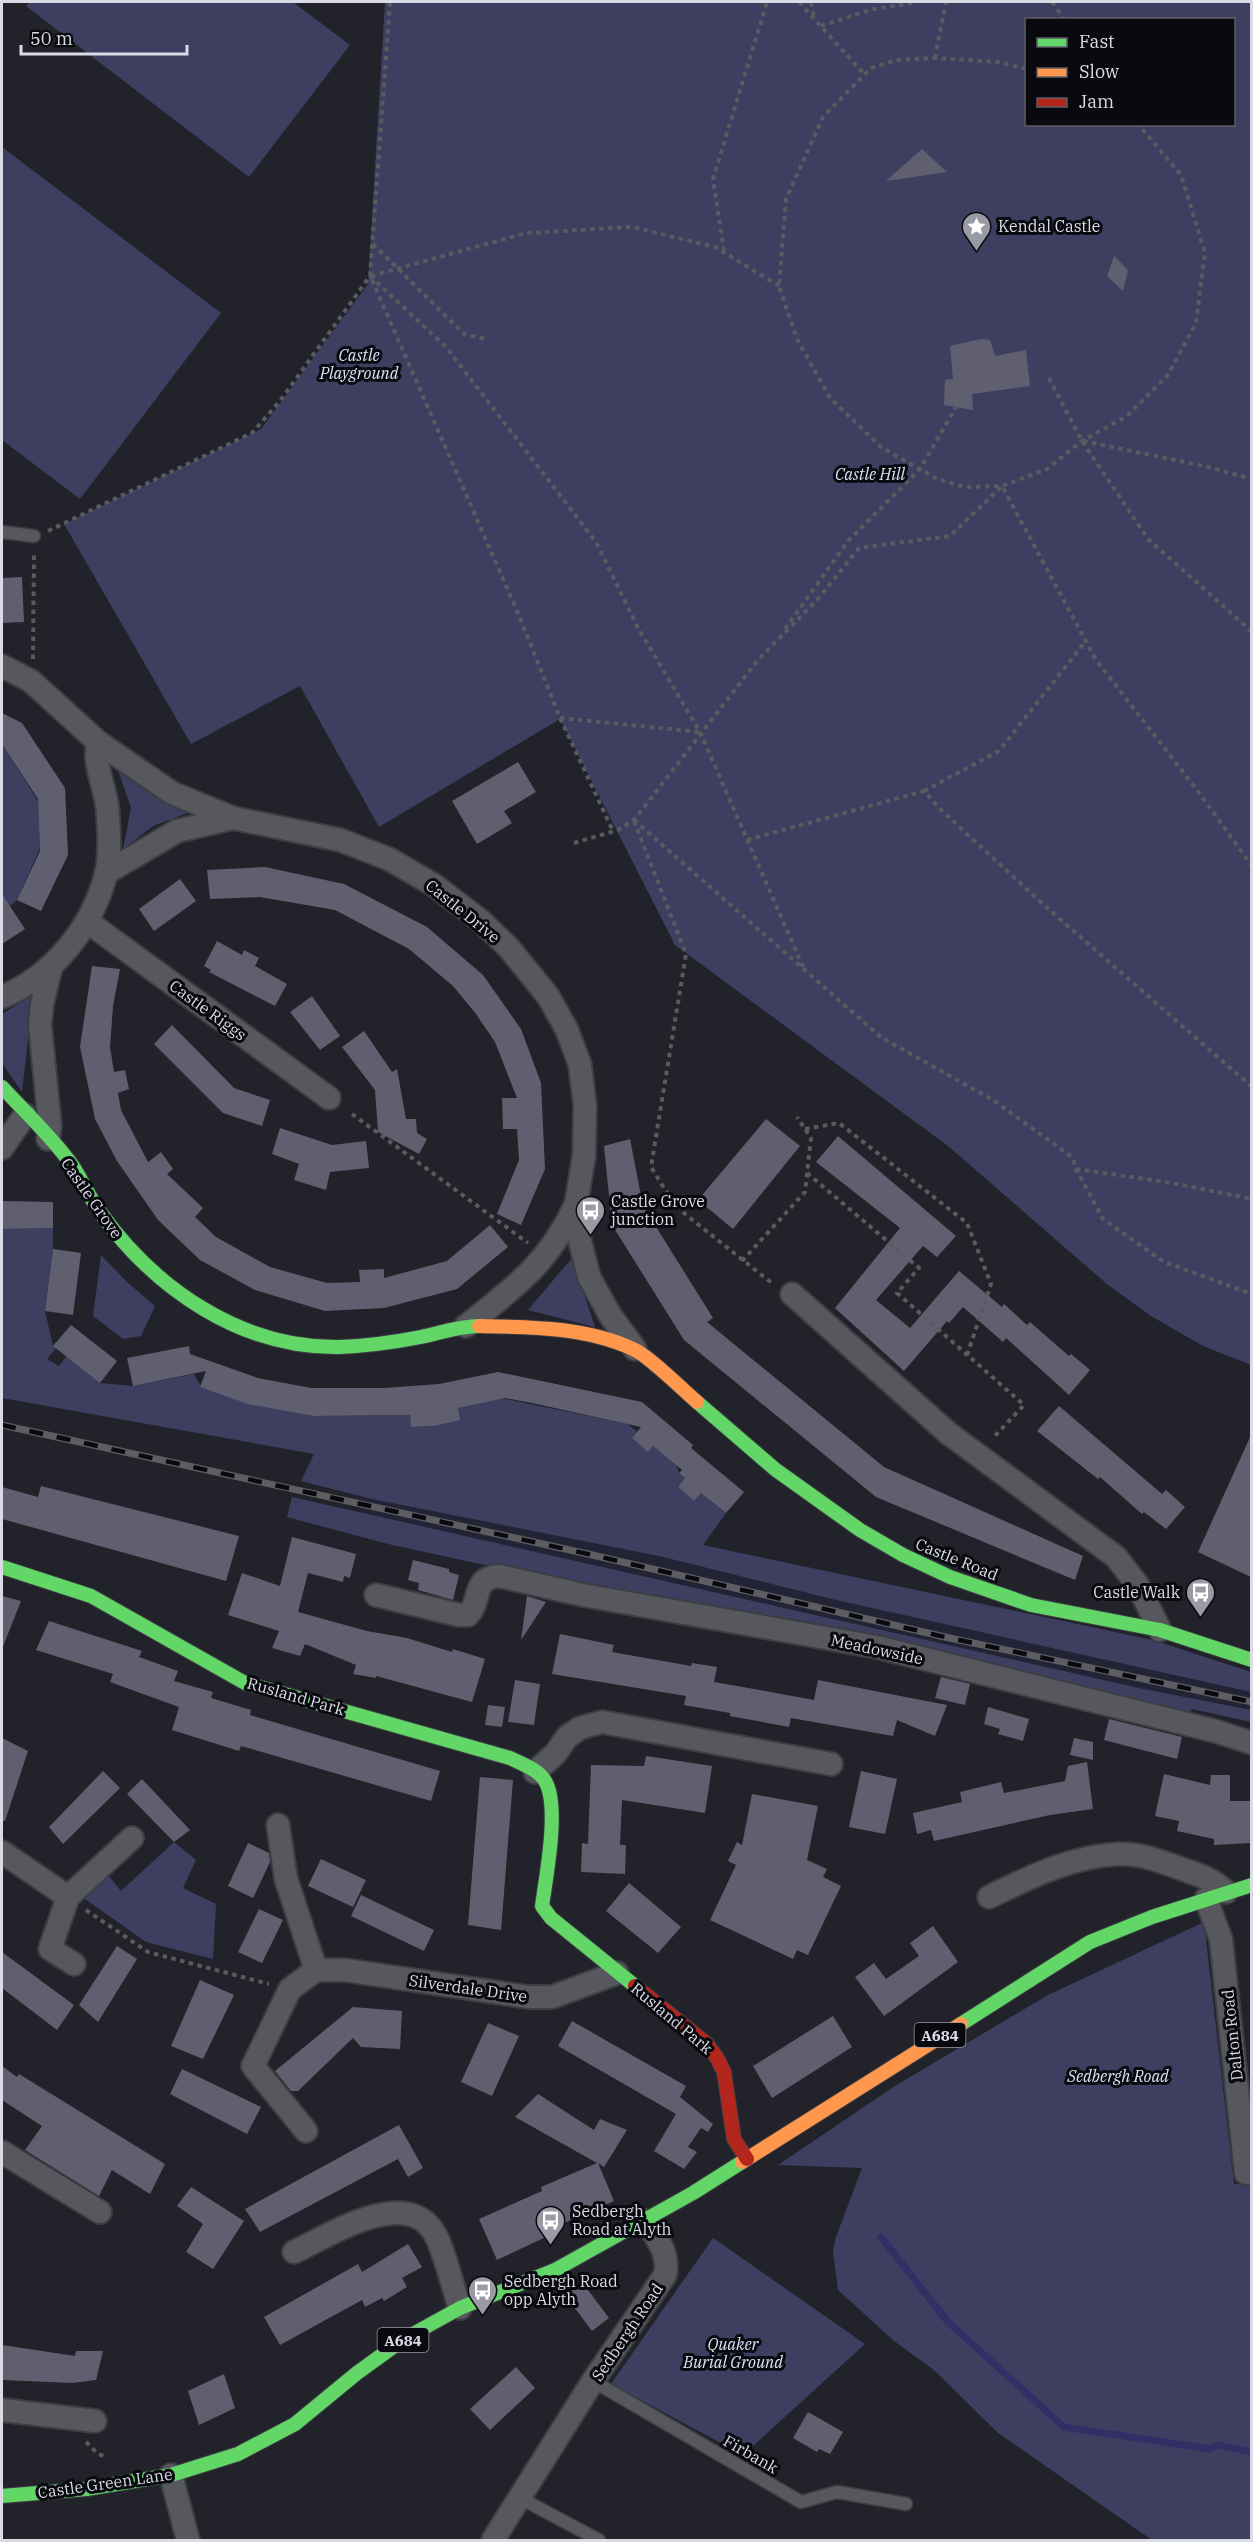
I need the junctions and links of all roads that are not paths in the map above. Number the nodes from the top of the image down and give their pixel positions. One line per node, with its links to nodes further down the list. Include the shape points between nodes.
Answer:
1 (2, 532): 2 (lane)
2 (34, 536)
3 (2, 666): 4 (street, Castle Drive, via 31,681)
4 (98, 742): 5 (street, Castle Drive, via 172,793); 6 (street, via 95,752 107,806)
5 (232, 818): 6 (street, via 177,831); 15 (street, Castle Drive, via 340,840 389,859 434,885 509,948 548,996 580,1065 585,1133)
6 (106, 873): 7 (street)
7 (88, 922): 8 (street); 11 (street, Castle Riggs)
8 (51, 967): 9 (street); 13 (street, via 40,1025)
9 (2, 997)
10 (2, 1087): 12 (main road, Castle Grove)
11 (329, 1098)
12 (25, 1115): 13 (main road, Castle Grove); 14 (street)
13 (48, 1139): 17 (main road, Castle Grove, via 71,1164 100,1212 147,1267 192,1302 232,1325 274,1341 307,1347 420,1337)
14 (2, 1148)
15 (576, 1204): 17 (street, Castle Grove, via 546,1257); 18 (street, Castle Drive, via 589,1277)
16 (792, 1294): 22 (street, via 948,1433 1116,1557 1137,1584)
17 (466, 1326): 18 (main road, Castle Grove, via 545,1327)
18 (635, 1349): 19 (main road, Castle Grove)
19 (694, 1398): 22 (main road, Castle Road, via 776,1470 860,1530 903,1555 950,1577 1031,1605)
20 (2, 1567): 26 (main road, Rusland Park, via 91,1596 245,1683 510,1758)
21 (376, 1595): 24 (street, Meadowside, via 468,1615 484,1581 499,1576 583,1595 877,1647)
22 (1160, 1630): 23 (main road, Castle Road)
23 (1251, 1660)
24 (1251, 1743)
25 (831, 1764): 26 (street, via 602,1722 580,1728 567,1737)
26 (535, 1772): 36 (main road, Rusland Park, via 546,1782 552,1801 542,1906)
27 (278, 1825): 35 (street, via 286,1880)
28 (132, 1838): 33 (street)
29 (2, 1852): 33 (street)
30 (1251, 1885): 31 (main road, A684)
31 (1216, 1895): 32 (street, via 1215,1881 1204,1876 1160,1861 1121,1854 1076,1860); 39 (main road, A684, via 1090,1942); 40 (street, Dalton Road)
32 (989, 1897)
33 (68, 1898): 34 (street, via 50,1948)
34 (74, 1965)
35 (316, 1970): 36 (street, Silverdale Drive, via 345,1970 528,1997 552,1997); 37 (street, via 290,1989 253,2066)
36 (617, 1973): 39 (main road, Rusland Park, via 707,2044 717,2058 724,2072 734,2139)
37 (306, 2131)
38 (2, 2152): 41 (street)
39 (747, 2159): 42 (main road, A684)
40 (1246, 2174)
41 (100, 2212)
42 (646, 2221): 44 (main road, Castle Green Lane / A684, via 555,2270); 45 (street, Sedbergh Road, via 665,2252 665,2275)
43 (294, 2252): 44 (street, via 376,2214 403,2212 420,2218 436,2236)
44 (460, 2308): 48 (main road, Castle Green Lane / A684, via 404,2339 295,2424 238,2454)
45 (593, 2381): 50 (street, Sedbergh Road); 51 (lane, Firbank, via 801,2502 837,2492)
46 (2, 2410): 47 (street)
47 (87, 2420)
48 (171, 2475): 49 (main road, Castle Green Lane / A684, via 86,2489); 52 (street)
49 (2, 2496)
50 (518, 2497): 53 (street, Sedbergh Road); 54 (lane)
51 (906, 2504)
52 (188, 2541)
53 (493, 2541)
54 (599, 2541)

